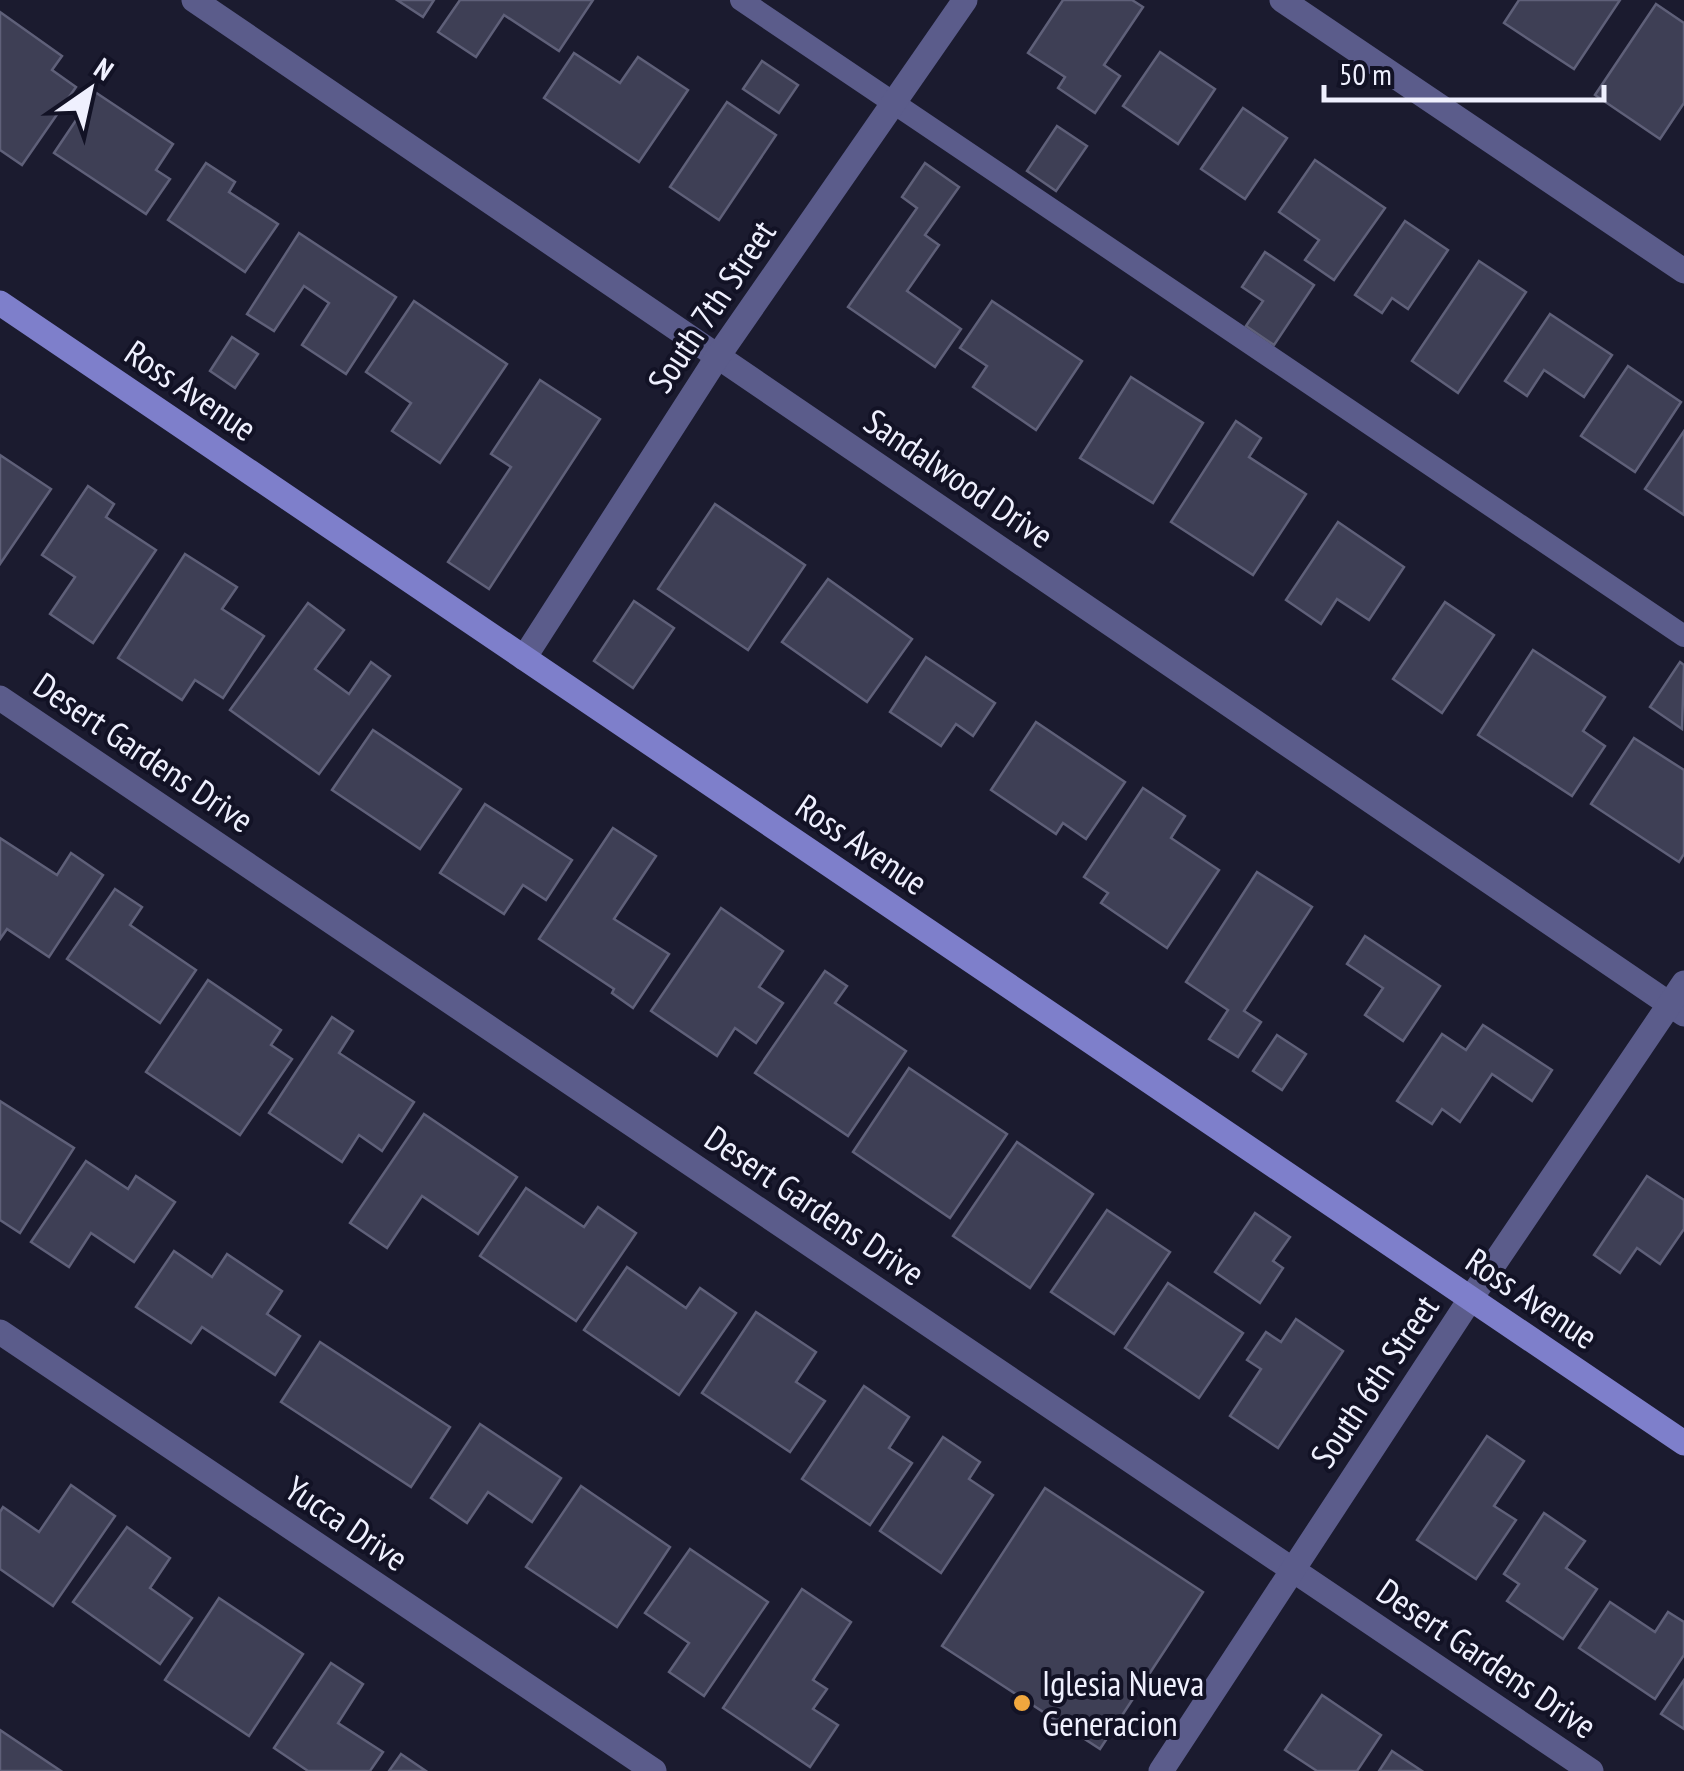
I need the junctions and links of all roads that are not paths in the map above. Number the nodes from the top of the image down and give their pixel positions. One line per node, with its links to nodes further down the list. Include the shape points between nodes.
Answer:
1 (194, 0): 8 (street, Sandalwood Drive)
2 (741, 0): 5 (lane)
3 (965, 0): 5 (street, South 7th Street)
4 (1282, 0): 6 (street)
5 (894, 103): 8 (street, South 7th Street); 9 (lane)
6 (1684, 271)
7 (0, 303): 10 (street, Ross Avenue)
8 (718, 356): 10 (street, South 7th Street); 12 (street, Sandalwood Drive)
9 (1684, 636)
10 (524, 658): 13 (street, Ross Avenue)
11 (0, 698): 16 (street, Desert Gardens Drive)
12 (1679, 1000): 13 (street, South 6th Street)
13 (1470, 1298): 15 (street, Ross Avenue); 16 (street, South 6th Street)
14 (0, 1332): 17 (street, Yucca Drive)
15 (1684, 1443)
16 (1292, 1568): 18 (street, South 6th Street); 19 (street, Desert Gardens Drive)
17 (654, 1771)
18 (1161, 1771)
19 (1592, 1771)

